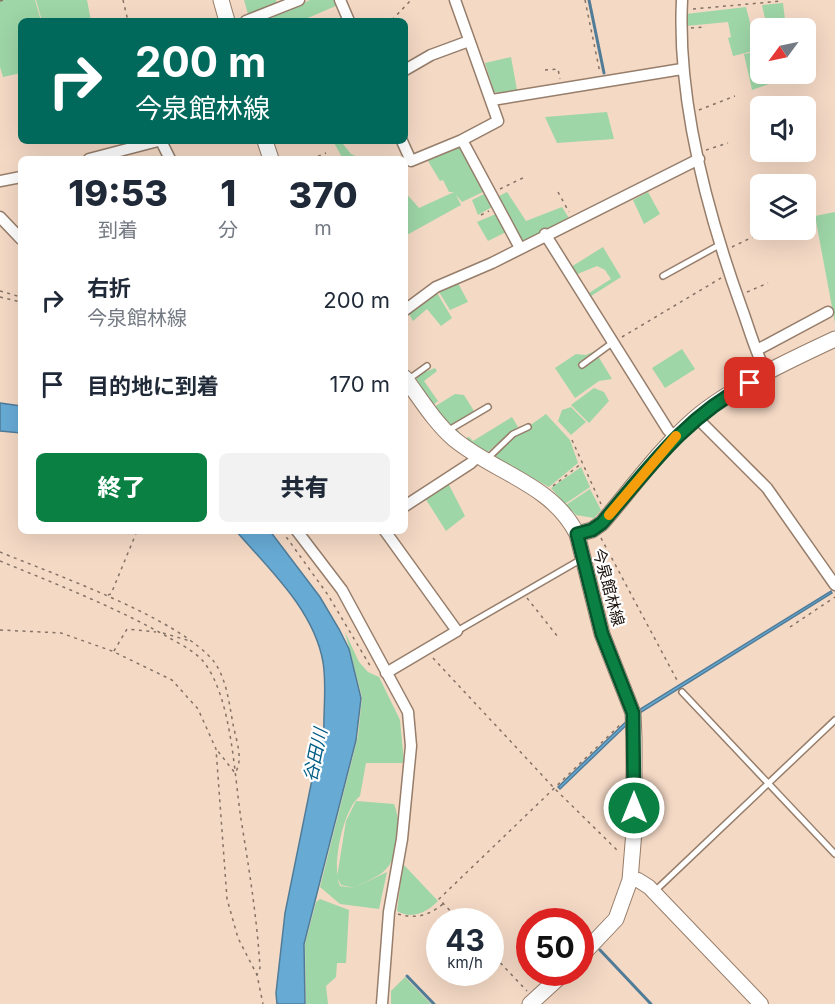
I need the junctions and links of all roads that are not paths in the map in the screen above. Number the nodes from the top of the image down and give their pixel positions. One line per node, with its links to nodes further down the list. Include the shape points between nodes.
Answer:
1 (221, 0): 6 (main road)
2 (299, 0): 7 (street)
3 (339, 0): 8 (street)
4 (455, 0): 9 (street)
5 (681, 5): 11 (street)
6 (226, 18)
7 (254, 18)
8 (348, 18)
9 (469, 41): 10 (street); 12 (street)
10 (408, 68)
11 (682, 69): 12 (street); 17 (street)
12 (492, 99): 13 (street, via 498,121)
13 (462, 140): 15 (street, via 411,161); 23 (street)
14 (147, 144): 16 (street)
15 (403, 144)
16 (101, 156)
17 (699, 156): 21 (street); 24 (street)
18 (18, 178): 19 (street)
19 (0, 181)
20 (0, 217): 22 (street)
21 (546, 234): 23 (street); 29 (street)
22 (18, 236)
23 (520, 248): 26 (street, via 436,288)
24 (722, 248): 25 (lane); 30 (street)
25 (663, 276)
26 (408, 308)
27 (828, 312): 30 (street)
28 (835, 339): 33 (main road, 今泉館林線)
29 (612, 343): 31 (lane); 39 (street)
30 (757, 350): 33 (street)
31 (582, 365)
32 (427, 366): 34 (lane)
33 (767, 374): 36 (main road, 今泉館林線)
34 (408, 386): 38 (main road)
35 (488, 407): 38 (lane)
36 (696, 417): 39 (main road, 今泉館林線); 46 (street, via 766,488)
37 (528, 427): 40 (lane)
38 (447, 432): 40 (main road)
39 (675, 437): 44 (main road, 今泉館林線, via 602,523)
40 (482, 458): 41 (street); 44 (main road, via 550,499)
41 (408, 504)
42 (299, 534): 48 (street, via 342,590)
43 (387, 534): 47 (street)
44 (577, 534): 45 (main road, 今泉館林線)
45 (581, 559): 47 (lane); 53 (main road, 今泉館林線, via 602,634 633,713)
46 (835, 585)
47 (457, 631): 48 (street)
48 (386, 673): 58 (street, via 408,712 411,746 402,839 389,912)
49 (682, 692): 51 (lane)
50 (835, 720): 51 (lane)
51 (768, 784): 52 (lane); 54 (lane)
52 (835, 854)
53 (631, 873): 54 (street); 55 (main road, 今泉館林線, via 616,919)
54 (654, 892): 59 (street)
55 (594, 942)
56 (550, 986): 57 (main road)
57 (533, 1002)
58 (382, 1004)
59 (761, 1004)

